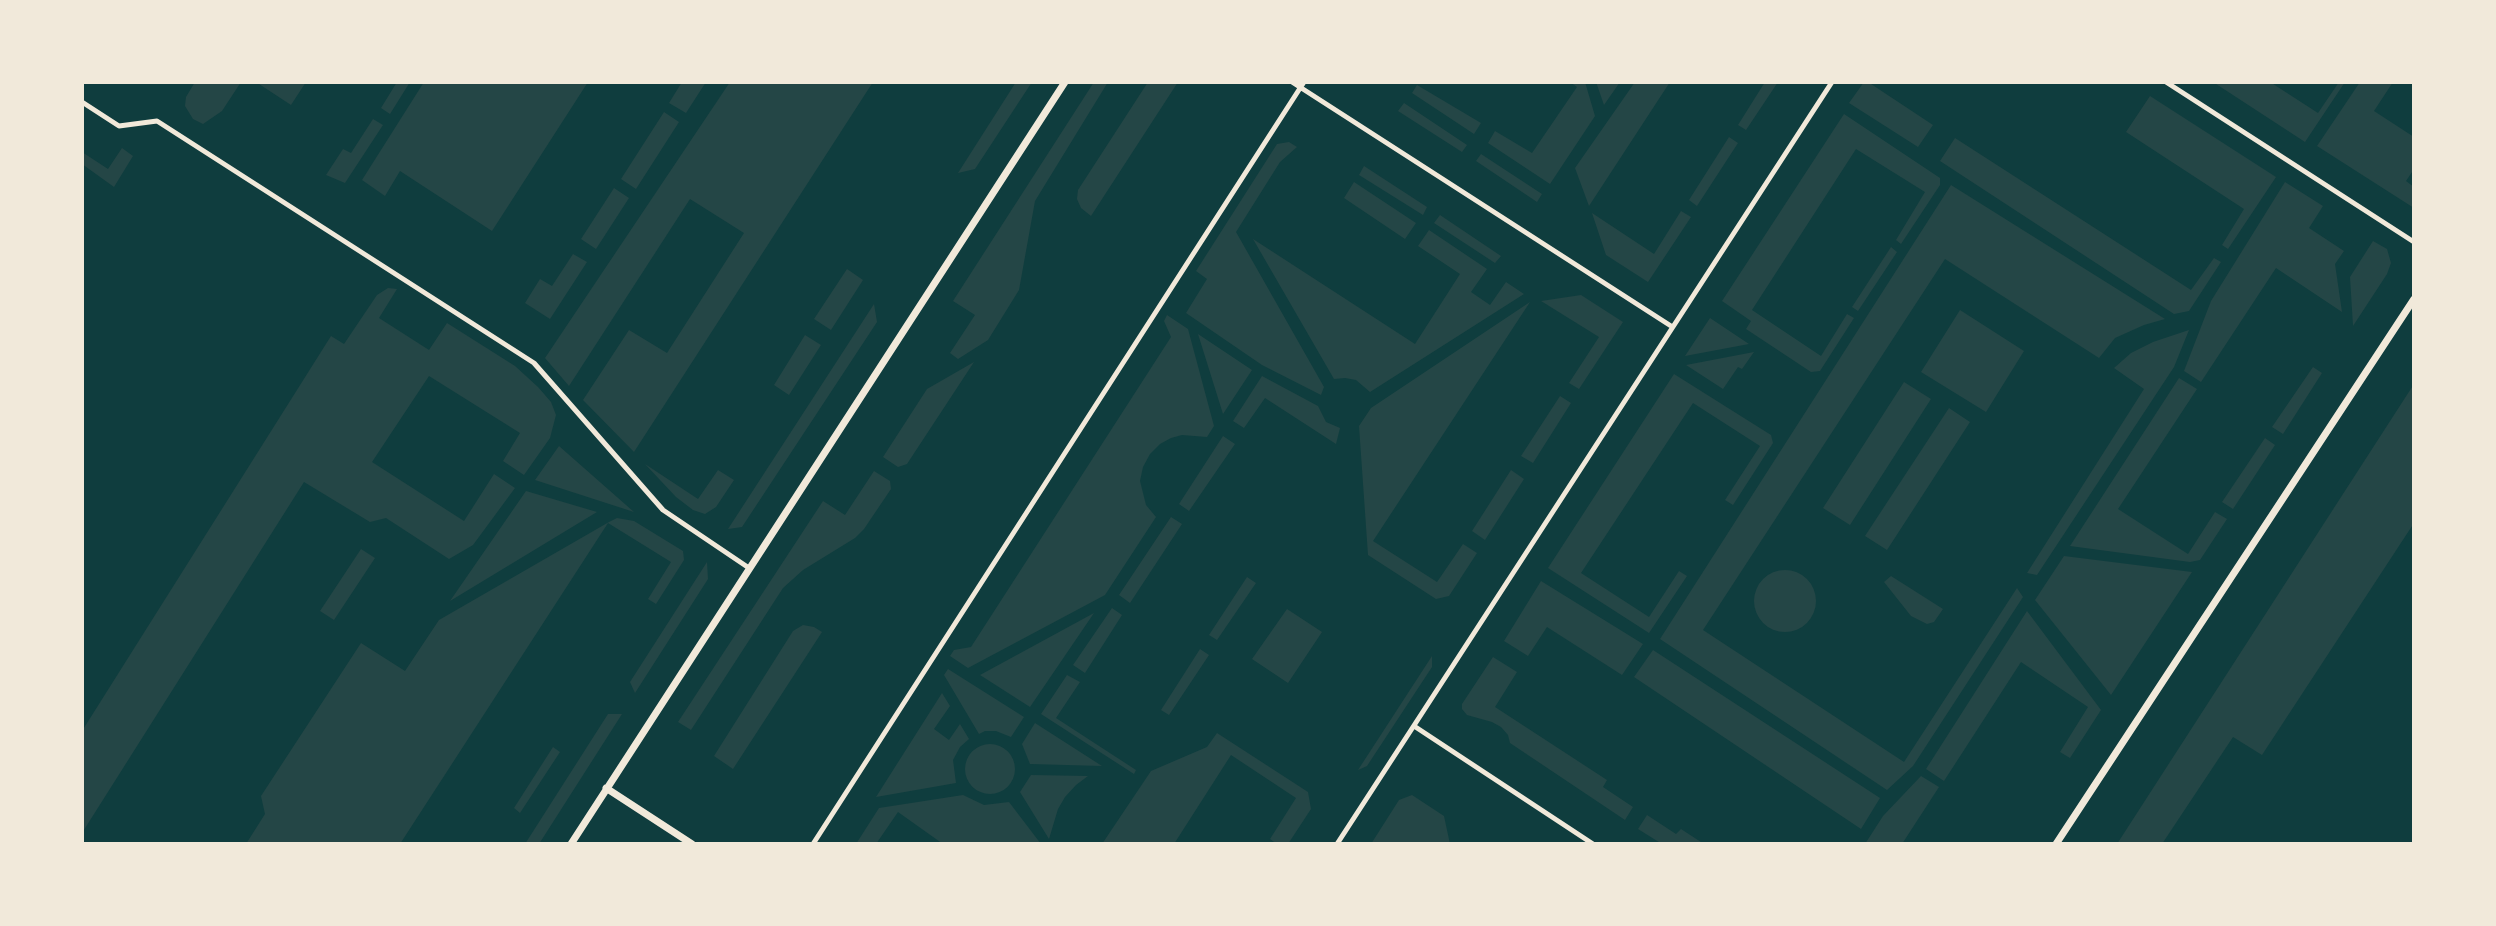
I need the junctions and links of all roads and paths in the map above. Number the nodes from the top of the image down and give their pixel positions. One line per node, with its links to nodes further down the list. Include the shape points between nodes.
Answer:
1 (1065, 82): 10 (street)
2 (1292, 82): 5 (lane)
3 (1832, 82): 9 (lane)
4 (2166, 82): 7 (lane)
5 (1302, 85): 9 (lane); 15 (lane)
6 (82, 102): 10 (lane, via 119,126 157,121 534,363 663,510)
7 (2414, 242)
8 (2414, 299): 18 (street)
9 (1671, 326): 11 (lane)
10 (749, 568): 12 (street)
11 (1413, 726): 16 (lane); 17 (lane)
12 (607, 788): 13 (street); 14 (street)
13 (571, 844)
14 (692, 844)
15 (813, 844)
16 (1337, 844)
17 (1593, 844)
18 (2056, 844)

